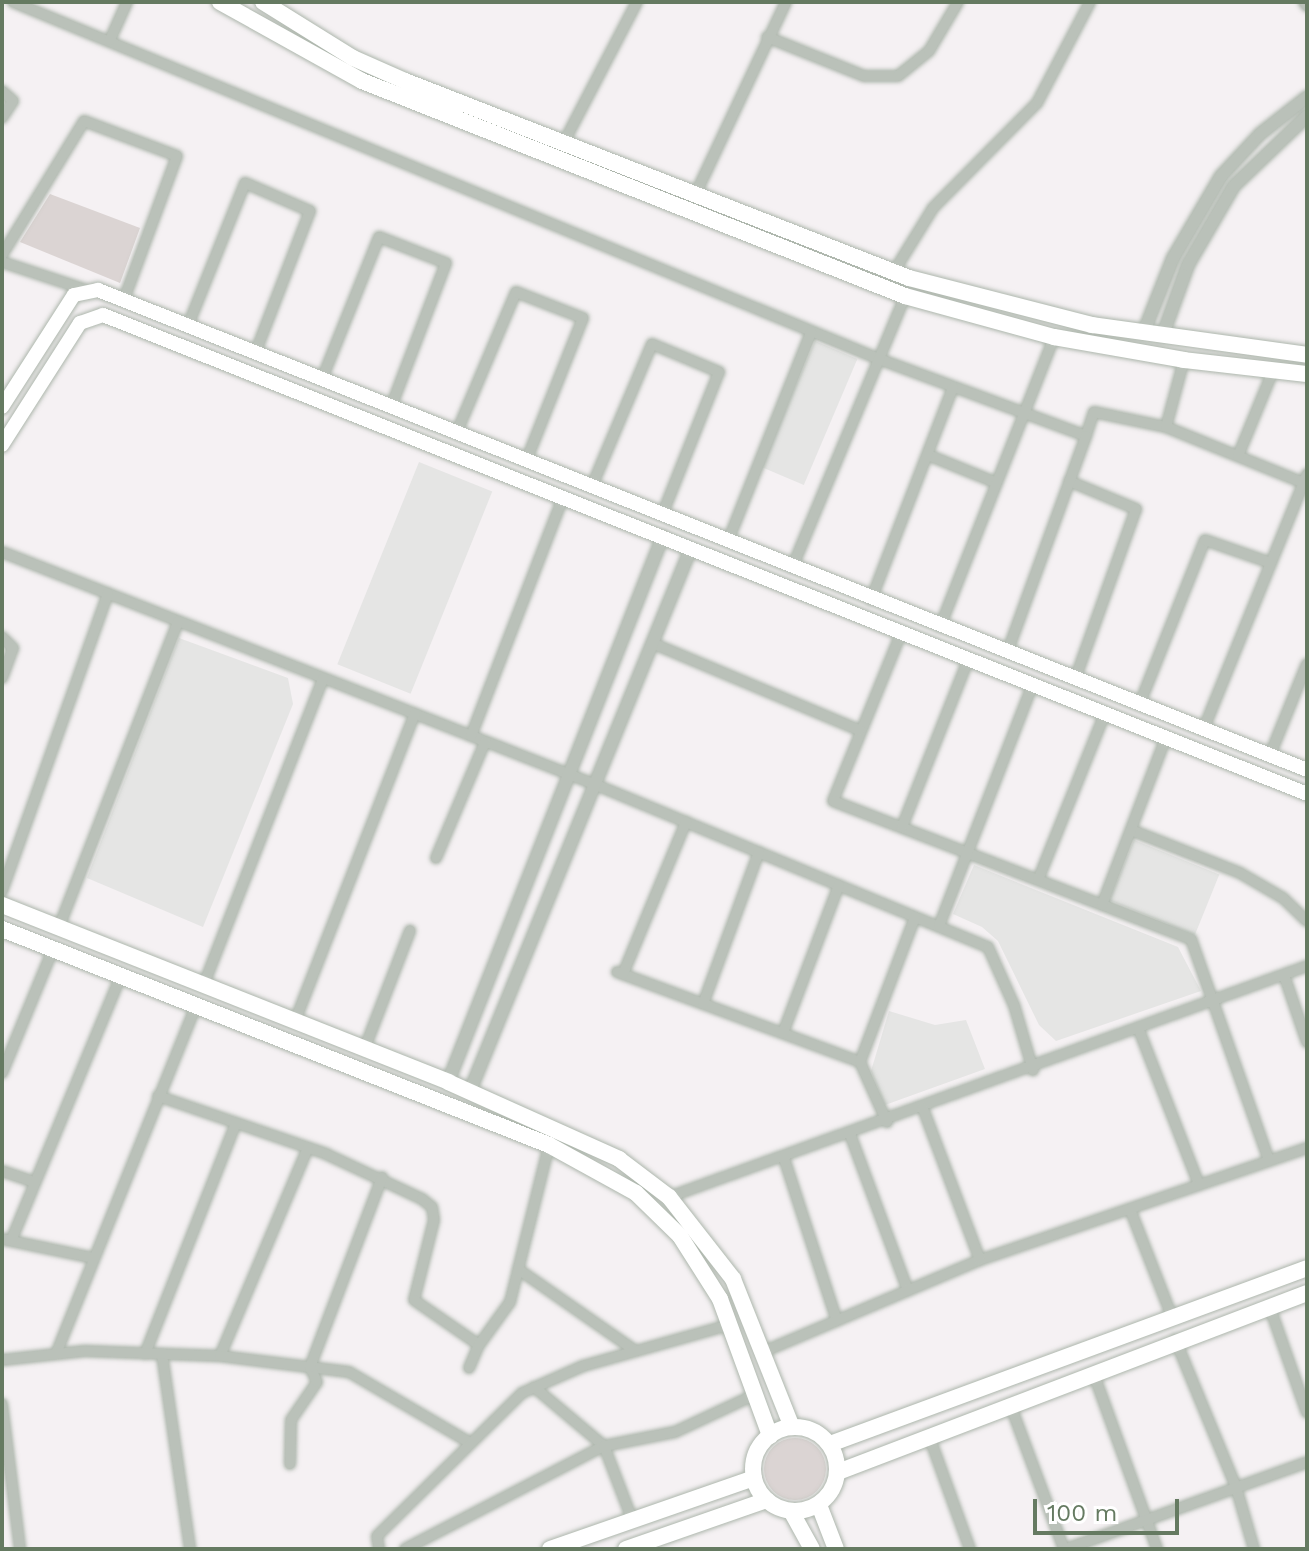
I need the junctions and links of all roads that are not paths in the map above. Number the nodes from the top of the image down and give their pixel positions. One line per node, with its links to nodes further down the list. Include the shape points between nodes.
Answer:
1 (13, 2): 10 (street)
2 (127, 2): 10 (street)
3 (220, 2): 21 (main road, via 362,81)
4 (263, 2): 15 (main road, via 353,58)
5 (637, 2): 15 (street)
6 (958, 2): 9 (street, via 929,51 898,76 864,76)
7 (1090, 2): 19 (street, via 1037,103 933,208)
8 (783, 3): 9 (street)
9 (767, 37): 16 (street)
10 (110, 40): 24 (street)
11 (2, 91): 14 (street, via 13,101)
12 (1307, 97): 25 (street, via 1260,134 1221,176 1173,258)
13 (1307, 116): 27 (street, via 1234,186 1188,265)
14 (2, 118)
15 (564, 142): 16 (main road)
16 (696, 193): 19 (main road)
17 (2, 255): 22 (street, via 84,121 177,156)
18 (2, 262): 20 (street)
19 (893, 273): 25 (main road, via 999,304)
20 (86, 290): 22 (main road); 36 (main road, via 74,295)
21 (905, 296): 26 (main road); 30 (street)
22 (124, 299): 23 (main road)
23 (189, 323): 28 (main road); 28 (street, via 245,183 310,211)
24 (811, 332): 30 (street); 53 (street)
25 (1143, 334): 27 (main road)
26 (1054, 337): 31 (main road); 38 (street)
27 (1162, 337): 29 (main road)
28 (256, 351): 34 (main road)
29 (1307, 355)
30 (879, 359): 35 (street); 57 (street)
31 (1184, 360): 32 (main road); 39 (street)
32 (1273, 371): 33 (main road); 44 (street)
33 (1307, 374)
34 (322, 379): 37 (main road); 37 (street, via 379,237 446,263)
35 (953, 387): 38 (street); 43 (street)
36 (2, 407)
37 (391, 407): 40 (main road)
38 (1024, 413): 41 (street); 48 (street)
39 (1166, 427): 41 (street, via 1094,412); 44 (street)
40 (456, 434): 45 (main road); 45 (street, via 516,292 583,318)
41 (1086, 436): 47 (street)
42 (2, 445): 50 (main road, via 80,323 103,315)
43 (928, 455): 48 (street); 59 (street)
44 (1238, 456): 46 (street)
45 (526, 461): 49 (main road)
46 (1305, 478): 56 (street)
47 (1069, 481): 65 (street); 70 (street, via 1136,509)
48 (997, 483): 61 (street)
49 (592, 486): 51 (main road); 51 (street, via 652,344 719,372)
50 (563, 498): 52 (main road); 77 (street)
51 (662, 515): 53 (main road)
52 (663, 536): 54 (main road); 82 (street)
53 (728, 541): 57 (main road)
54 (691, 548): 62 (main road); 64 (street)
55 (2, 552): 58 (street)
56 (1271, 563): 72 (street, via 1205,540); 75 (street)
57 (792, 568): 59 (main road)
58 (108, 593): 60 (street); 93 (street)
59 (871, 600): 61 (main road)
60 (178, 621): 69 (street); 100 (street)
61 (940, 627): 65 (main road)
62 (902, 631): 66 (main road); 76 (street)
63 (2, 637): 68 (street, via 13,648)
64 (652, 643): 76 (street); 83 (street)
65 (1007, 653): 70 (main road)
66 (969, 658): 71 (main road); 86 (street)
67 (1307, 664): 80 (street)
68 (2, 678)
69 (323, 678): 74 (street); 108 (street)
70 (1075, 679): 72 (main road)
71 (1033, 684): 73 (main road); 88 (street)
72 (1140, 703): 75 (main road)
73 (1105, 713): 78 (main road); 91 (street)
74 (415, 714): 77 (street); 112 (street)
75 (1204, 728): 80 (main road)
76 (859, 730): 86 (street, via 833,801)
77 (471, 736): 79 (street)
78 (1166, 737): 84 (main road); 87 (street)
79 (485, 742): 82 (street); 90 (street)
80 (1270, 755): 81 (main road)
81 (1307, 770)
82 (569, 775): 83 (street); 121 (street)
83 (594, 784): 85 (street); 123 (street)
84 (1307, 794)
85 (686, 822): 89 (street); 110 (street, via 620,973)
86 (902, 827): 88 (street)
87 (1131, 830): 95 (street); 98 (street, via 1240,873 1283,898)
88 (970, 851): 91 (street); 99 (street)
89 (759, 852): 92 (street); 110 (street)
90 (436, 858)
91 (1038, 880): 95 (street)
92 (839, 885): 97 (street); 114 (street)
93 (2, 891)
94 (2, 905): 96 (main road)
95 (1102, 905): 109 (street, via 1191,939)
96 (30, 916): 100 (main road); 103 (main road)
97 (915, 917): 99 (street); 117 (street)
98 (1307, 921)
99 (939, 926): 118 (street, via 988,947 1014,1005)
100 (59, 927): 108 (main road)
101 (2, 929): 103 (main road)
102 (410, 931): 116 (street)
103 (24, 938): 104 (main road)
104 (53, 949): 107 (main road); 119 (street)
105 (1307, 966): 106 (street)
106 (1284, 975): 109 (street); 115 (street)
107 (121, 976): 111 (main road); 137 (street)
108 (204, 984): 112 (main road)
109 (1213, 1002): 113 (street); 134 (street)
110 (703, 1004): 114 (street)
111 (196, 1005): 122 (main road); 124 (street)
112 (295, 1021): 116 (main road)
113 (1139, 1030): 118 (street); 138 (street)
114 (783, 1033): 117 (street)
115 (1307, 1042)
116 (364, 1050): 120 (main road)
117 (860, 1062): 127 (street)
118 (1033, 1070): 125 (street)
119 (2, 1073)
120 (429, 1075): 121 (main road); 122 (main road)
121 (448, 1082): 123 (main road)
122 (422, 1094): 126 (main road)
123 (476, 1094): 126 (main road); 139 (main road, via 619,1159)
124 (158, 1096): 128 (street); 142 (street)
125 (923, 1108): 127 (street); 143 (street)
126 (476, 1115): 130 (main road)
127 (887, 1122): 129 (street)
128 (236, 1123): 131 (street); 157 (street)
129 (850, 1134): 133 (street); 146 (street)
130 (549, 1145): 145 (street); 151 (main road, via 582,1159 647,1203 680,1236)
131 (308, 1148): 136 (street); 159 (street)
132 (1307, 1148): 134 (street)
133 (784, 1158): 139 (street); 150 (street)
134 (1269, 1161): 138 (street)
135 (2, 1171): 137 (street)
136 (382, 1177): 153 (street, via 432,1207 434,1220 414,1300); 161 (street)
137 (34, 1182): 141 (street)
138 (1199, 1185): 140 (street)
139 (669, 1197): 155 (main road, via 733,1279)
140 (1130, 1209): 143 (street); 149 (street)
141 (6, 1240): 142 (street)
142 (94, 1258): 156 (street)
143 (980, 1260): 146 (street)
144 (1307, 1268): 149 (main road)
145 (518, 1269): 153 (street, via 510,1302); 154 (street)
146 (908, 1291): 150 (street)
147 (1307, 1293): 148 (main road)
148 (1269, 1305): 152 (main road); 168 (street)
149 (1172, 1317): 173 (main road)
150 (837, 1321): 155 (street)
151 (732, 1324): 154 (street); 165 (main road)
152 (1175, 1339): 163 (main road); 179 (street)
153 (479, 1345): 162 (street)
154 (634, 1350): 164 (street)
155 (763, 1352): 169 (main road)
156 (56, 1354): 157 (street); 160 (street)
157 (145, 1354): 158 (street)
158 (162, 1354): 159 (street); 186 (street)
159 (220, 1356): 161 (street)
160 (2, 1360)
161 (310, 1367): 172 (street, via 349,1372); 176 (street, via 317,1382 291,1420)
162 (469, 1368)
163 (1093, 1372): 167 (main road); 184 (street)
164 (534, 1387): 172 (street); 174 (street)
165 (756, 1394): 170 (main road); 174 (street, via 675,1432)
166 (2, 1404): 185 (street)
167 (1010, 1404): 171 (main road); 194 (street)
168 (1307, 1413)
169 (792, 1427): 170 (main road); 173 (main road, via 812,1430)
170 (770, 1436): 178 (main road, via 758,1449)
171 (929, 1436): 177 (main road); 193 (street)
172 (469, 1442): 187 (street, via 377,1536)
173 (830, 1444): 177 (main road)
174 (604, 1446): 183 (street); 188 (street)
175 (1307, 1462): 179 (street)
176 (290, 1464)
177 (838, 1472): 181 (main road)
178 (754, 1478): 180 (main road); 183 (main road)
179 (1236, 1487): 184 (street); 196 (street)
180 (767, 1500): 182 (main road); 190 (main road)
181 (819, 1505): 182 (main road); 192 (main road)
182 (791, 1511): 191 (main road)
183 (632, 1519): 189 (main road)
184 (1146, 1520): 194 (street); 195 (street)
185 (20, 1549)
186 (190, 1549)
187 (379, 1549)
188 (405, 1549)
189 (550, 1549)
190 (626, 1549)
191 (812, 1549)
192 (836, 1549)
193 (970, 1549)
194 (1065, 1549)
195 (1157, 1549)
196 (1254, 1549)

